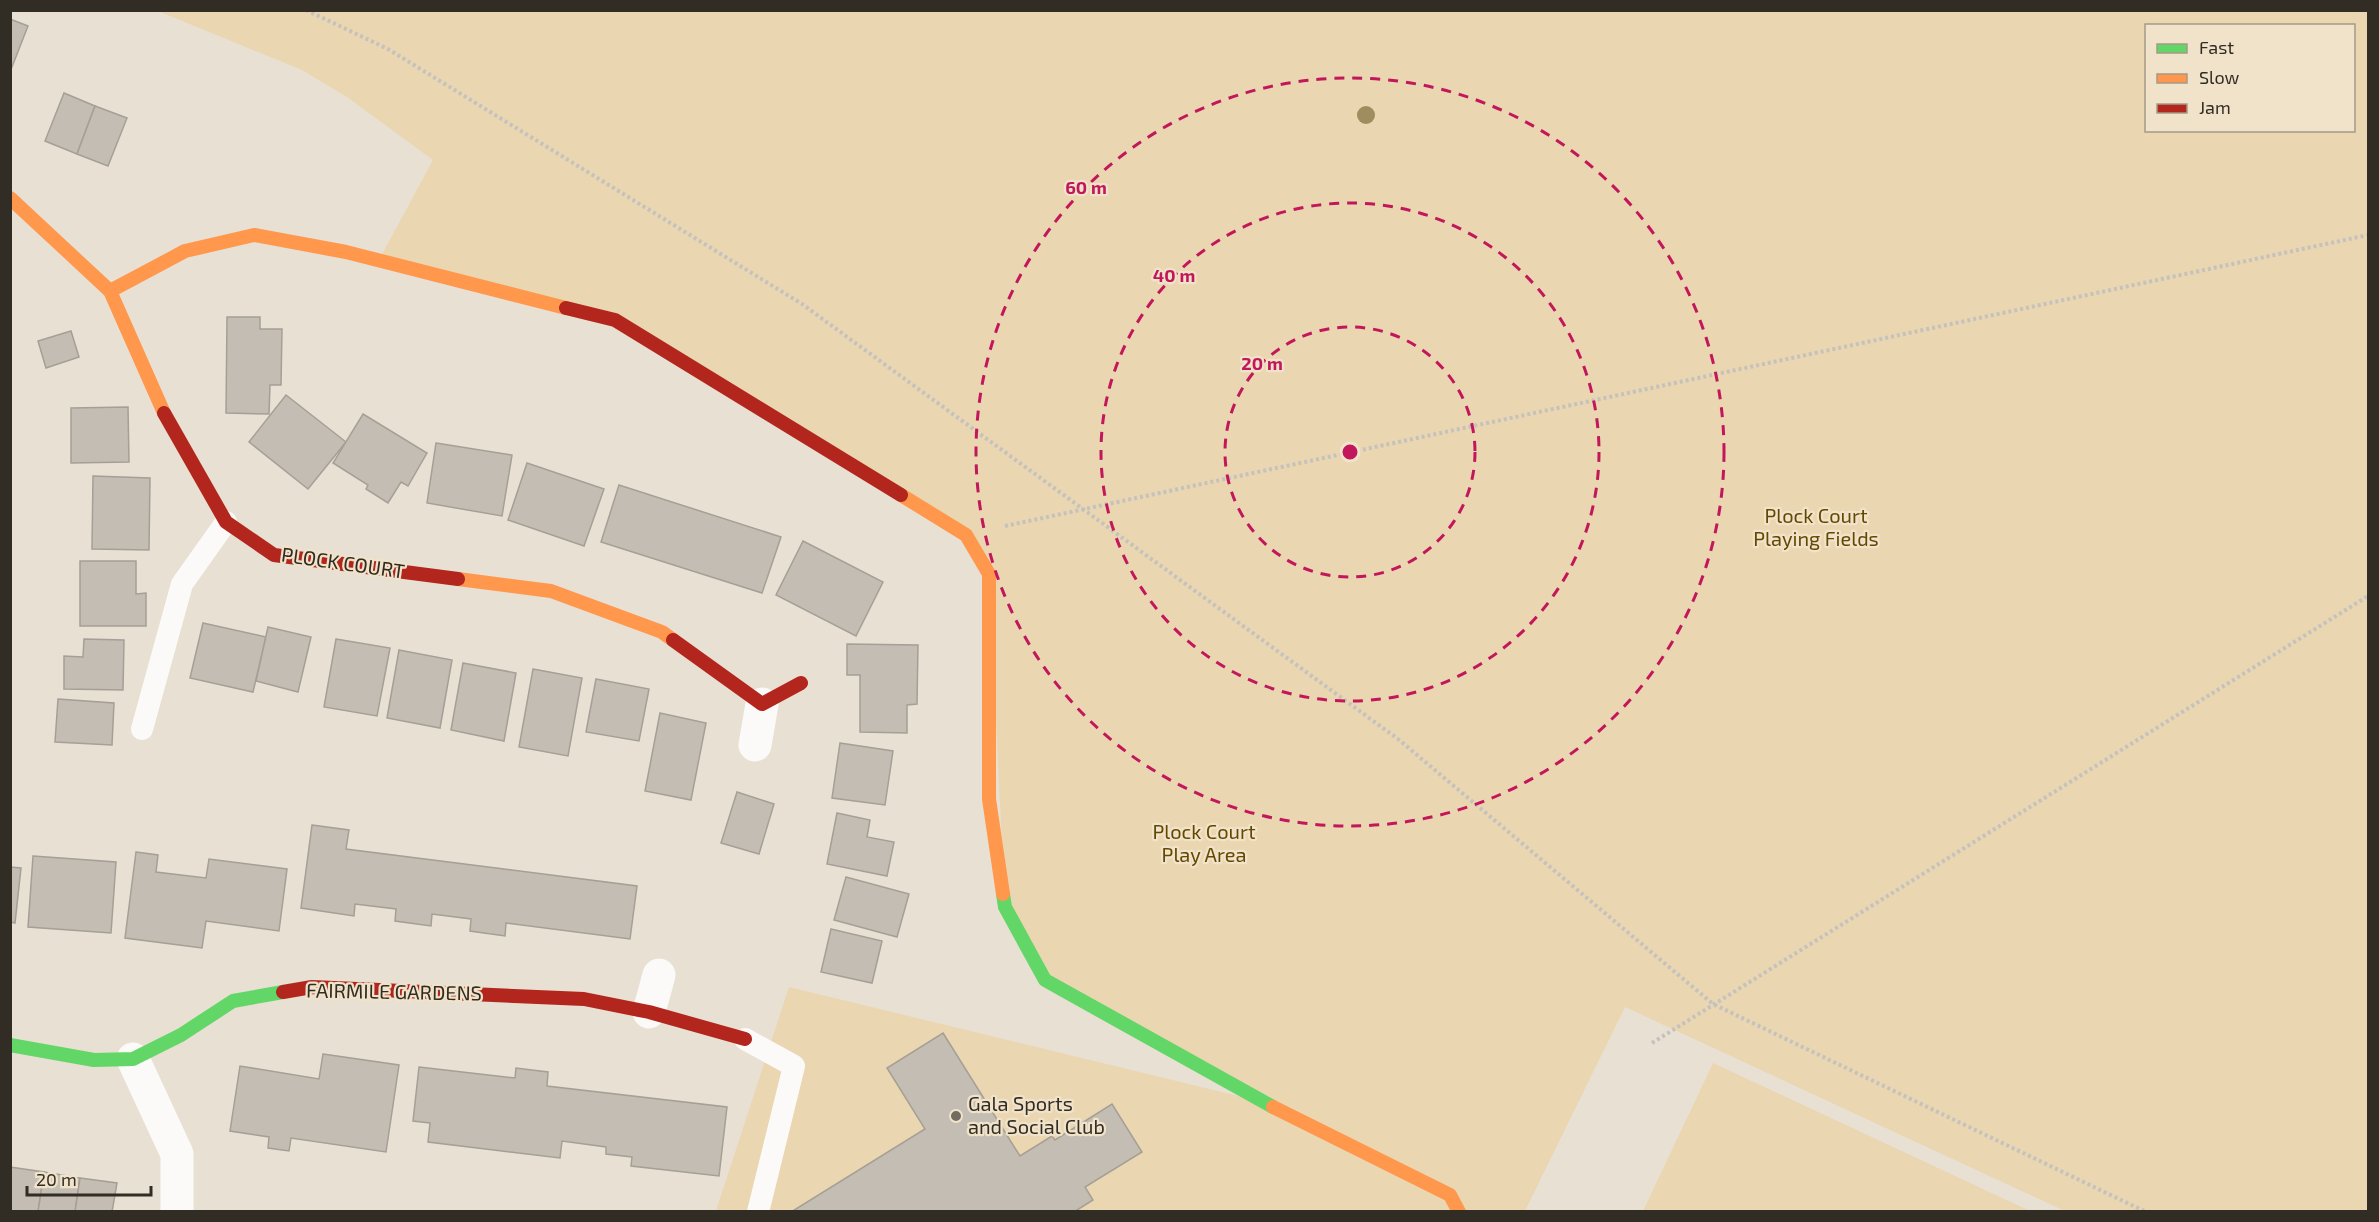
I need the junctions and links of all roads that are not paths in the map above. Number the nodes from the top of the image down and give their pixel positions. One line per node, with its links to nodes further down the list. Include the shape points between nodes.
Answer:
1 (10, 198): 2 (street, PLOCK COURT)
2 (110, 291): 3 (street, PLOCK COURT, via 164,413); 15 (street, via 185,251 254,235 346,252 615,320 966,535 990,574 989,799 1005,907 1045,980 1266,1103 1450,1195)
3 (226, 522): 5 (street, PLOCK COURT, via 274,555 551,591 662,632); 6 (lane, via 182,584)
4 (801, 683): 5 (street)
5 (762, 704): 7 (street)
6 (141, 729)
7 (755, 745)
8 (659, 975): 9 (street)
9 (649, 1012): 10 (street, FAIRMILE GARDENS); 12 (street, FAIRMILE GARDENS, via 584,999 312,987 233,1001 181,1035)
10 (745, 1039): 14 (lane, via 794,1066)
11 (10, 1045): 12 (street, FAIRMILE GARDENS, via 94,1060)
12 (133, 1059): 13 (street, via 177,1154)
13 (177, 1212)
14 (759, 1212)
15 (1459, 1212)

